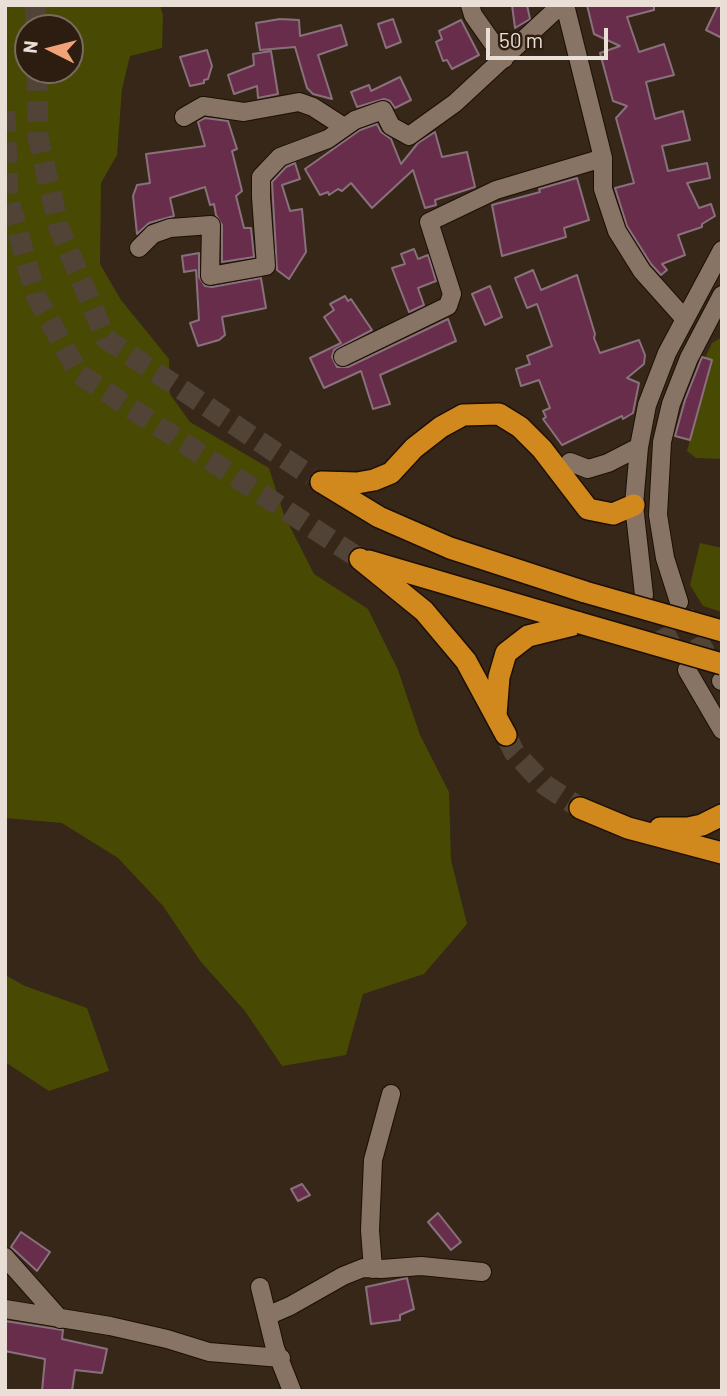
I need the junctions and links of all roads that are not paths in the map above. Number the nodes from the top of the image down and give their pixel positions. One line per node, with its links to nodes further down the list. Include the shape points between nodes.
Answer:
1 (470, 5): 3 (street)
2 (563, 5): 3 (street); 6 (street)
3 (504, 59): 5 (street, via 455,103 408,136 391,126 383,110)
4 (184, 117): 5 (street, via 203,106 244,112 299,102)
5 (344, 127): 7 (street, via 328,139 280,157 261,177 266,266 210,276 211,225 162,231)
6 (603, 158): 10 (street, via 603,189 617,231 642,271); 11 (street, via 496,190 429,222 452,294 448,306)
7 (139, 248)
8 (722, 250): 10 (street)
9 (722, 295): 16 (street, via 689,358 662,442 657,515)
10 (684, 318): 12 (street, via 647,405)
11 (343, 356)
12 (639, 447): 13 (street, via 588,469); 14 (street)
13 (570, 462)
14 (634, 506): 15 (street); 18 (highway, bridge, via 613,514 588,509 542,449 520,427 499,415 463,415 432,434 391,473 374,480 316,479 379,517 450,548)
15 (645, 595)
16 (679, 602)
17 (580, 623): 19 (highway, bridge); 21 (highway, via 528,636 506,653); 21 (highway, via 360,559 424,611 466,661)
18 (722, 631)
19 (722, 664)
20 (687, 670): 22 (street)
21 (495, 715): 23 (highway)
22 (722, 730)
23 (506, 735)
24 (580, 808): 26 (highway)
25 (722, 815): 26 (highway, via 688,828)
26 (628, 828): 27 (highway)
27 (722, 853)
28 (391, 1094): 30 (street, via 373,1160)
29 (5, 1257): 35 (street)
30 (373, 1269): 31 (street, via 421,1266); 34 (street, via 343,1276)
31 (482, 1272)
32 (260, 1287): 34 (street)
33 (5, 1309): 35 (street)
34 (267, 1316): 36 (street)
35 (60, 1318): 36 (street, via 209,1352)
36 (281, 1358): 37 (street)
37 (292, 1391)

